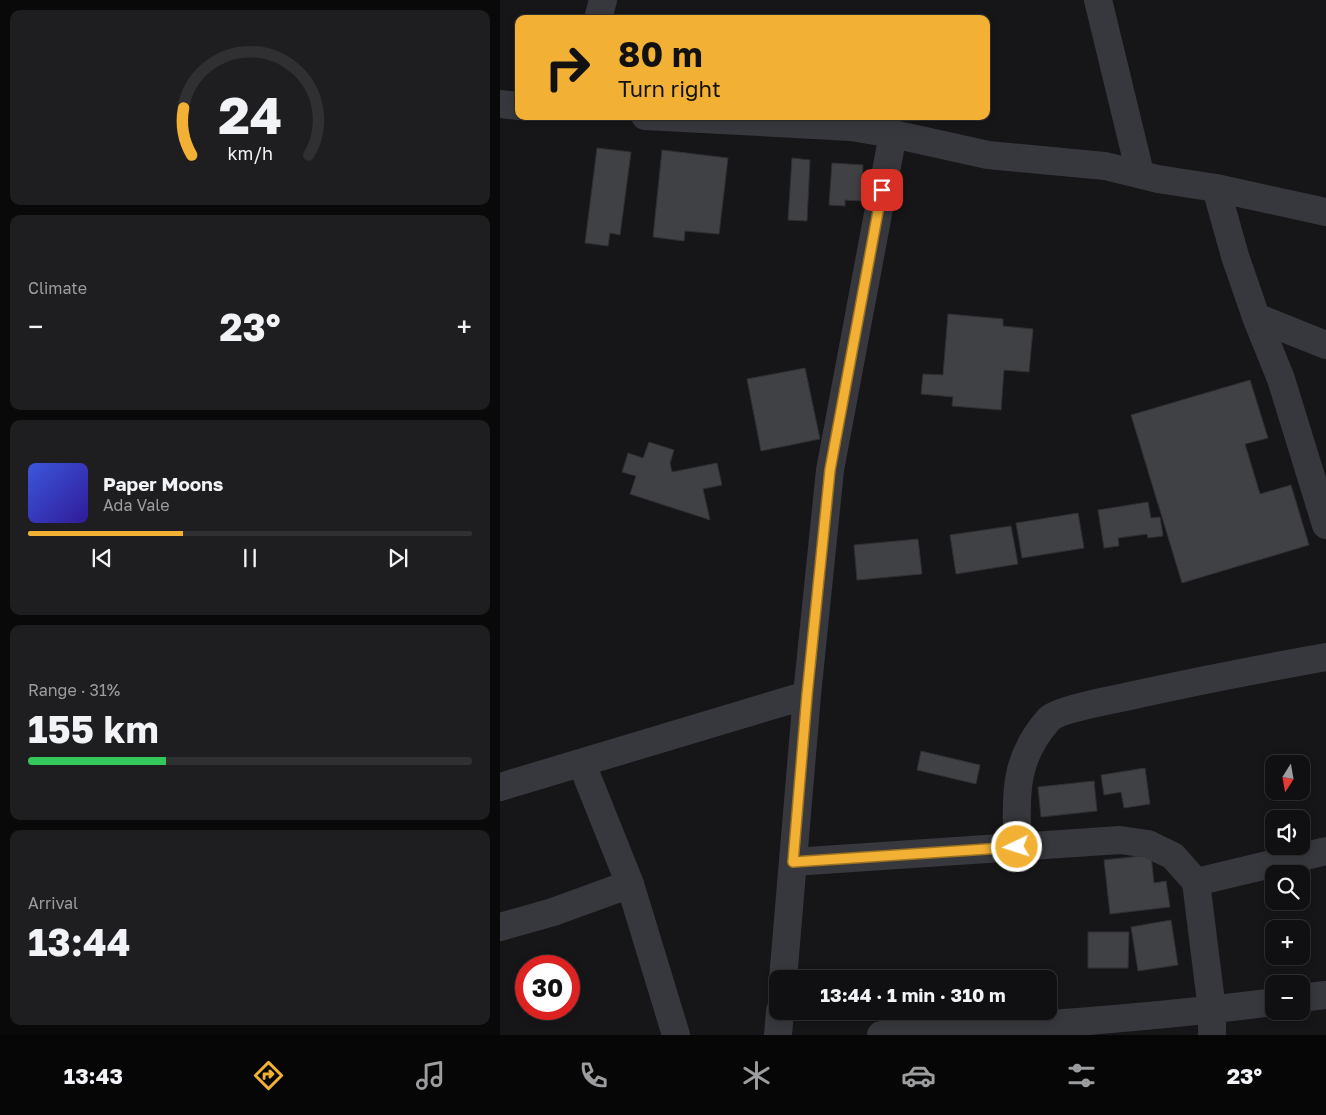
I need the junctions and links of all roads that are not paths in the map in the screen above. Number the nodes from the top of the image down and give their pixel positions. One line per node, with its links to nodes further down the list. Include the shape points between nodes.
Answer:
1 (603, 0): 3 (street)
2 (1098, 0): 8 (street)
3 (599, 15)
4 (500, 104): 5 (street)
5 (515, 106)
6 (720, 120): 7 (street, via 851,127)
7 (893, 134): 8 (street, via 988,155 1105,166); 15 (street, via 830,470)
8 (1140, 173): 9 (street)
9 (1216, 188): 10 (street); 11 (street)
10 (1326, 212)
11 (1256, 317): 12 (street); 13 (street, via 1280,379)
12 (1326, 345)
13 (1326, 525)
14 (1326, 657): 18 (street, via 1210,678 1083,706 1051,717 1022,762 1017,785)
15 (807, 695): 16 (street); 20 (street)
16 (582, 764): 17 (street); 22 (street)
17 (500, 787)
18 (1017, 847): 20 (street); 21 (street, via 1120,840 1148,844 1173,856)
19 (1326, 851): 21 (street)
20 (793, 862): 24 (street)
21 (1196, 882): 29 (street)
22 (630, 884): 23 (street); 31 (street)
23 (500, 927)
24 (784, 970)
25 (1326, 995): 26 (street)
26 (1310, 997)
27 (1265, 1005): 29 (street)
28 (779, 1020): 32 (street)
29 (1212, 1022): 30 (street)
30 (1066, 1029): 33 (street)
31 (676, 1035)
32 (778, 1035)
33 (881, 1035)

